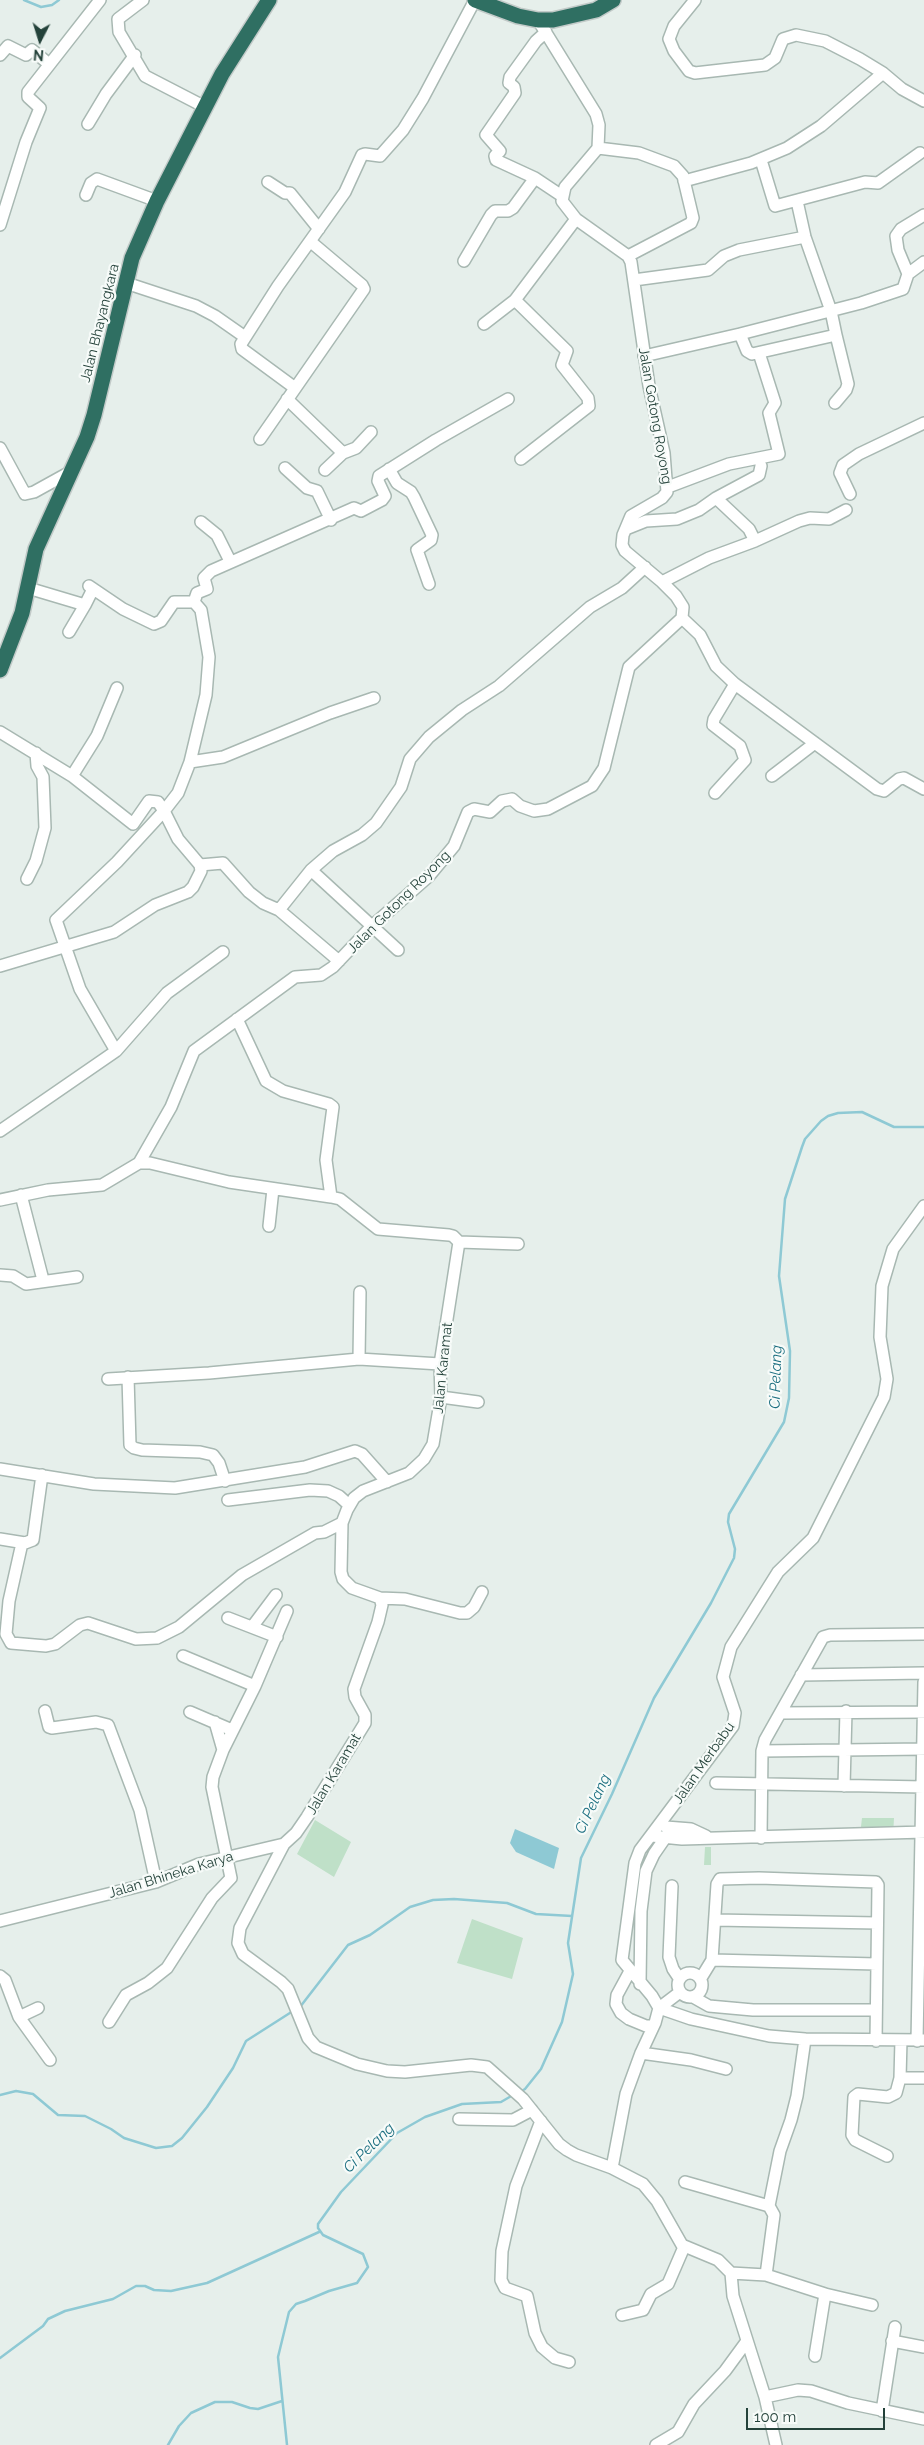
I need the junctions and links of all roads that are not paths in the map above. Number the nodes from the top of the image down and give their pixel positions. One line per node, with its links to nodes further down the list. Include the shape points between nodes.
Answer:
1 (100, 0): 10 (street)
2 (143, 0): 9 (street, via 118,19 119,32)
3 (269, 0): 13 (highway, Jalan Bhayangkara)
4 (475, 0): 7 (highway); 28 (street, via 403,130 380,156 362,155 345,192)
5 (613, 0): 7 (highway, via 596,10 553,20)
6 (695, 0): 11 (street, via 674,26 669,39 689,71 765,65 775,58 783,40 796,35 825,41)
7 (542, 26): 15 (street, via 596,114); 18 (street, via 536,41 510,77 515,93 486,134 500,151 495,156 496,160)
8 (0, 55): 10 (street, via 8,46 26,55 32,50)
9 (135, 55): 13 (street, via 146,76); 14 (street)
10 (49, 64): 27 (street, via 27,94 40,108)
11 (882, 73): 12 (street); 17 (street, via 812,134)
12 (924, 101)
13 (205, 106): 23 (highway, Jalan Bhayangkara)
14 (88, 124)
15 (598, 148): 19 (street, via 629,150 659,161 680,171); 22 (street)
16 (920, 152): 24 (street, via 878,183 865,182)
17 (761, 160): 19 (street); 24 (street, via 775,206)
18 (535, 178): 22 (street); 32 (street, via 513,208 491,214)
19 (684, 181): 31 (street, via 693,218 691,223)
20 (268, 182): 28 (street, via 290,193)
21 (86, 195): 23 (street, via 91,182 97,179)
22 (562, 196): 26 (street, via 564,206)
23 (157, 201): 36 (highway, Jalan Bhayangkara, via 132,258)
24 (797, 202): 29 (street)
25 (924, 215): 34 (street, via 901,229 896,236)
26 (576, 219): 31 (street); 37 (street)
27 (0, 226)
28 (320, 229): 30 (street)
29 (805, 238): 35 (street, via 739,250 724,256 708,270); 38 (street)
30 (311, 242): 42 (street); 45 (street, via 364,289)
31 (628, 256): 35 (street, Jalan Gotong Royong)
32 (464, 261)
33 (924, 262): 34 (street)
34 (908, 274): 38 (street, via 906,286 898,292)
35 (634, 280): 44 (street, Jalan Gotong Royong)
36 (126, 283): 42 (street, via 196,306); 59 (highway, Jalan Bhayangkara, via 94,415)
37 (515, 300): 39 (street); 54 (street, via 567,350 562,365 590,404)
38 (831, 311): 40 (street); 41 (street)
39 (484, 324)
40 (740, 334): 43 (street, via 749,353); 44 (street)
41 (836, 335): 43 (street); 48 (street, via 848,384)
42 (245, 337): 45 (street, via 242,349)
43 (759, 353): 60 (street, via 775,404 769,413 780,454 730,464)
44 (644, 356): 60 (street, Jalan Gotong Royong)
45 (295, 388): 46 (street)
46 (287, 399): 51 (street); 53 (street)
47 (508, 399): 57 (street)
48 (835, 403)
49 (924, 423): 61 (street, via 843,465 840,473)
50 (371, 432): 53 (street, via 356,448)
51 (260, 439)
52 (0, 448): 59 (street, via 26,494)
53 (343, 453): 58 (street)
54 (521, 459)
55 (761, 466): 62 (street, via 758,475)
56 (285, 468): 64 (street, via 307,488 317,491)
57 (389, 469): 64 (street, via 378,478 385,496 382,500); 71 (street, via 397,482 411,492 432,535 431,540 417,550)
58 (325, 470)
59 (72, 472): 72 (highway, Jalan Bhayangkara, via 36,549)
60 (668, 487): 66 (street, Jalan Gotong Royong, via 662,498 631,516)
61 (850, 494)
62 (716, 498): 66 (street, via 700,510 677,519 640,522); 67 (street, via 749,530)
63 (846, 510): 67 (street, via 829,519 805,519)
64 (331, 520): 68 (street)
65 (201, 522): 68 (street, via 217,535)
66 (626, 529): 69 (street, via 622,545)
67 (755, 541): 70 (street, via 709,558)
68 (230, 561): 73 (street, via 205,576 207,589 197,593)
69 (645, 567): 70 (street); 91 (street, via 628,583 590,607 505,681 429,737 410,759 401,787 369,830 333,851)
70 (662, 582): 75 (street, via 681,603)
71 (429, 584)
72 (28, 588): 74 (street); 77 (highway, Jalan Bhayangkara, via 14,640)
73 (194, 602): 74 (street, via 174,602 161,621 154,624 91,587); 84 (street, via 204,618 210,657 206,696)
74 (85, 605): 76 (street)
75 (682, 618): 78 (street, via 700,635 716,666); 94 (street, Jalan Gotong Royong, via 629,667 604,768 592,786 548,809 534,811 512,799 502,801 490,812 470,810 451,850 429,876)
76 (70, 632)
77 (0, 670)
78 (735, 684): 82 (street); 88 (street, via 713,725 740,746 745,760)
79 (117, 688): 85 (street, via 97,736)
80 (374, 698): 84 (street, via 223,757)
81 (0, 732): 83 (street)
82 (815, 743): 86 (street); 87 (street, via 879,790 886,790 902,778)
83 (36, 753): 85 (street); 92 (street, via 37,766 43,777 45,828)
84 (190, 762): 89 (street, via 178,793)
85 (72, 776): 89 (street, via 133,824 149,801 158,802)
86 (772, 776)
87 (924, 790)
88 (716, 793)
89 (164, 811): 90 (street, via 178,839); 95 (street, via 117,862 59,916 57,926)
90 (200, 865): 93 (street, via 223,863 249,892); 95 (street, via 193,887 182,896 155,905 114,932)
91 (311, 870): 93 (street); 94 (street)
92 (27, 879)
93 (279, 910): 98 (street)
94 (372, 926): 96 (street); 98 (street, Jalan Gotong Royong)
95 (66, 947): 99 (street); 101 (street, via 80,989)
96 (398, 950)
97 (223, 952): 101 (street, via 167,992)
98 (339, 961): 100 (street, Jalan Gotong Royong, via 321,975 295,977)
99 (0, 966)
100 (237, 1019): 103 (street, Jalan Gotong Royong, via 191,1055 171,1107); 106 (street, via 266,1081 283,1091 334,1107 326,1160)
101 (116, 1051): 102 (street)
102 (0, 1132)
103 (139, 1163): 104 (street); 105 (street, via 102,1185)
104 (273, 1189): 106 (street); 109 (street)
105 (20, 1195): 107 (street); 114 (street)
106 (331, 1197): 110 (street, via 340,1200 378,1229 448,1235)
107 (0, 1200)
108 (924, 1206): 160 (street, Jalan Merbabu, via 893,1249 882,1286 880,1337 887,1380 884,1397 813,1538 778,1572 731,1647 723,1677 735,1713 734,1726)
109 (269, 1226)
110 (459, 1242): 111 (street); 117 (street, Jalan Karamat)
111 (518, 1244)
112 (0, 1275): 114 (street, via 14,1276 23,1284)
113 (77, 1277): 114 (street)
114 (44, 1280)
115 (360, 1292): 116 (street)
116 (359, 1359): 117 (street); 118 (street)
117 (440, 1364): 120 (street, Jalan Karamat)
118 (128, 1378): 119 (street); 124 (street, via 130,1445 142,1450 213,1455)
119 (108, 1379)
120 (441, 1397): 121 (street); 125 (street, Jalan Karamat, via 429,1452 409,1472)
121 (478, 1402)
122 (0, 1469): 123 (street)
123 (42, 1475): 124 (street, via 67,1481 143,1487 175,1488); 130 (street, via 33,1540)
124 (225, 1481): 125 (street, via 305,1467 355,1452 362,1454)
125 (387, 1482): 127 (street, Jalan Karamat, via 363,1491)
126 (228, 1500): 127 (street, via 310,1490 328,1491)
127 (349, 1505): 128 (street, Jalan Karamat)
128 (342, 1523): 133 (street, Jalan Karamat, via 343,1579 352,1588); 137 (street, via 314,1533 242,1575 179,1627 157,1638 136,1639 88,1623 80,1625 55,1644 46,1646 11,1643)
129 (0, 1539): 130 (street)
130 (22, 1543): 137 (street)
131 (482, 1592): 133 (street, via 474,1607 460,1614 405,1599)
132 (276, 1595): 136 (street)
133 (380, 1598): 167 (street, Jalan Karamat, via 381,1612 354,1693 365,1715 365,1723 307,1817)
134 (287, 1611): 139 (street)
135 (228, 1618): 136 (street)
136 (252, 1627): 139 (street)
137 (3, 1628)
138 (924, 1634): 142 (street, via 826,1636)
139 (277, 1638): 144 (street)
140 (183, 1656): 144 (street)
141 (924, 1673): 142 (street)
142 (801, 1675): 149 (street)
143 (924, 1682): 148 (street)
144 (255, 1686): 151 (street)
145 (44, 1711): 169 (street, via 52,1728 96,1722 108,1725 140,1810)
146 (846, 1711): 148 (street); 149 (street); 154 (street)
147 (190, 1712): 150 (street)
148 (924, 1712): 152 (street)
149 (781, 1713): 155 (street)
150 (215, 1722): 151 (street); 153 (street)
151 (232, 1730): 153 (street)
152 (924, 1749): 154 (street); 159 (street)
153 (223, 1750): 168 (street, via 212,1787)
154 (845, 1750): 155 (street); 158 (street)
155 (762, 1751): 157 (street)
156 (716, 1783): 157 (street)
157 (761, 1785): 158 (street); 166 (street)
158 (844, 1786): 159 (street)
159 (923, 1787): 162 (street)
160 (659, 1826): 161 (street); 163 (street, Jalan Merbabu)
161 (672, 1828): 164 (street); 165 (street, via 691,1829)
162 (923, 1832): 166 (street); 192 (street)
163 (652, 1836): 164 (street); 176 (street, Jalan Merbabu, via 640,1850 632,1872 621,1955)
164 (664, 1837): 165 (street); 180 (street, via 646,1871 642,1891)
165 (709, 1837): 166 (street)
166 (762, 1838)
167 (284, 1844): 168 (street, Jalan Bhineka Karya); 198 (street, via 237,1939 243,1954 281,1982 308,2038 316,2047 357,2064 387,2071 482,2066 498,2076)
168 (228, 1857): 169 (street, Jalan Bhineka Karya, via 200,1864); 187 (street, via 231,1878 212,1898 172,1961 148,1984 126,1995)
169 (156, 1882): 172 (street, Jalan Bhineka Karya)
170 (672, 1886): 178 (street, via 669,1957)
171 (715, 1920): 173 (street); 173 (street, via 718,1881 759,1878 876,1882); 174 (street)
172 (0, 1921)
173 (878, 1923): 175 (street)
174 (712, 1960): 175 (street); 179 (street)
175 (877, 1964): 185 (street)
176 (630, 1971): 180 (street, Jalan Merbabu); 188 (street, via 617,1995 616,2004 629,2020)
177 (0, 1976): 186 (street, via 5,1980)
178 (680, 1978): 179 (street, via 688,1972); 181 (street)
179 (701, 1978): 182 (street, via 701,1991)
180 (640, 1984): 184 (street, Jalan Merbabu)
181 (680, 1992): 182 (street); 184 (street)
182 (693, 1997): 185 (street, via 709,2006 753,2010)
183 (38, 2008): 186 (street)
184 (659, 2008): 188 (street); 189 (street, via 736,2030)
185 (876, 2010): 190 (street)
186 (18, 2017): 194 (street)
187 (109, 2022)
188 (653, 2026): 193 (street)
189 (805, 2039): 190 (street); 204 (street, via 797,2096 780,2151)
190 (876, 2040): 191 (street)
191 (901, 2040): 192 (street); 196 (street)
192 (921, 2041)
193 (641, 2053): 195 (street); 202 (street, via 620,2117)
194 (50, 2060)
195 (726, 2069)
196 (900, 2078): 197 (street); 201 (street, via 893,2096 858,2094 854,2097 852,2135 855,2140)
197 (924, 2078)
198 (532, 2110): 199 (street, via 513,2120); 200 (street)
199 (459, 2118)
200 (541, 2121): 202 (street, via 559,2144 576,2156); 216 (street, via 516,2186 502,2251 501,2280 505,2288 527,2296 535,2333 542,2347 556,2358)
201 (887, 2156)
202 (612, 2168): 205 (street, via 634,2178 650,2191)
203 (685, 2182): 204 (street)
204 (769, 2206): 207 (street, via 774,2215)
205 (684, 2247): 206 (street, via 718,2260); 210 (street, via 668,2284 651,2294 643,2310)
206 (730, 2273): 207 (street); 212 (street)
207 (766, 2275): 208 (street)
208 (825, 2294): 209 (street); 215 (street)
209 (872, 2305)
210 (622, 2315)
211 (895, 2327): 213 (street)
212 (746, 2341): 217 (street); 220 (street, via 725,2371 694,2404 678,2432)
213 (892, 2341): 214 (street); 218 (street)
214 (924, 2347)
215 (814, 2356)
216 (569, 2362)
217 (765, 2396): 218 (street, via 805,2390); 221 (street)
218 (882, 2410): 219 (street)
219 (924, 2419)
220 (656, 2445)
221 (776, 2445)

